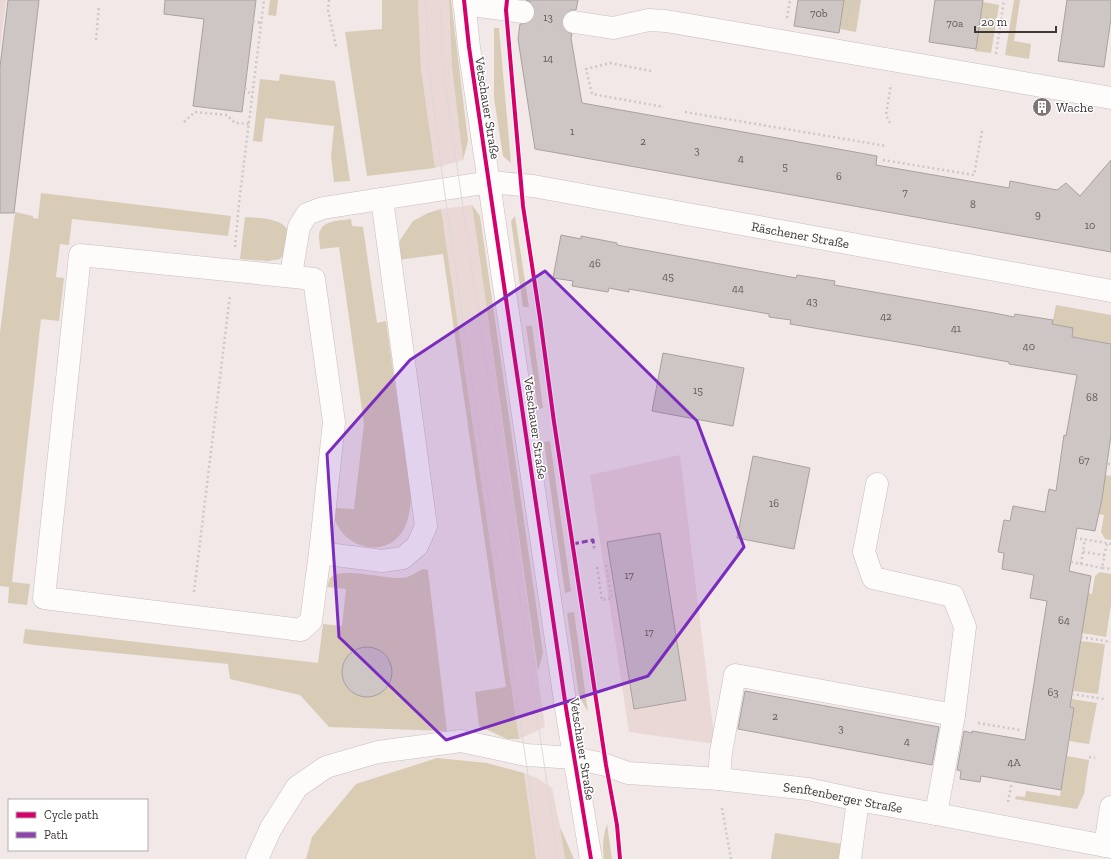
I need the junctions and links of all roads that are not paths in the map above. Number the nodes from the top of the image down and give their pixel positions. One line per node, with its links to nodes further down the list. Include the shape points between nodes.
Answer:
1 (468, 2): 2 (street); 5 (street, Vetschauer Straße, via 469,47)
2 (523, 12)
3 (574, 22): 4 (street, via 613,28 649,20 666,21)
4 (1111, 98)
5 (490, 182): 6 (street, Räschener Straße); 8 (street, Räschener Straße, via 533,186); 12 (street, Vetschauer Straße)
6 (382, 199): 7 (street, Räschener Straße, via 323,208 307,214 299,227); 10 (street, via 426,526 417,546 403,558 382,561)
7 (291, 275): 10 (street, via 314,279 334,422); 10 (street, via 80,255 44,598 301,630 310,621)
8 (1111, 292)
9 (876, 484): 11 (street, via 864,552 873,578 953,596 966,627)
10 (320, 553)
11 (954, 715): 13 (street, via 735,675 721,752); 16 (street)
12 (575, 758): 13 (street, Senftenberger Straße, via 628,773); 18 (street, Senftenberger Straße, via 526,755 461,741 378,752 326,767 298,787 271,828); 19 (street, Vetschauer Straße)
13 (719, 780): 14 (street, Senftenberger Straße, via 808,789)
14 (858, 800): 16 (street, Senftenberger Straße); 20 (street)
15 (1111, 807): 17 (street)
16 (936, 814): 17 (street, Senftenberger Straße)
17 (1108, 847)
18 (257, 859)
19 (591, 859)
20 (850, 859)

